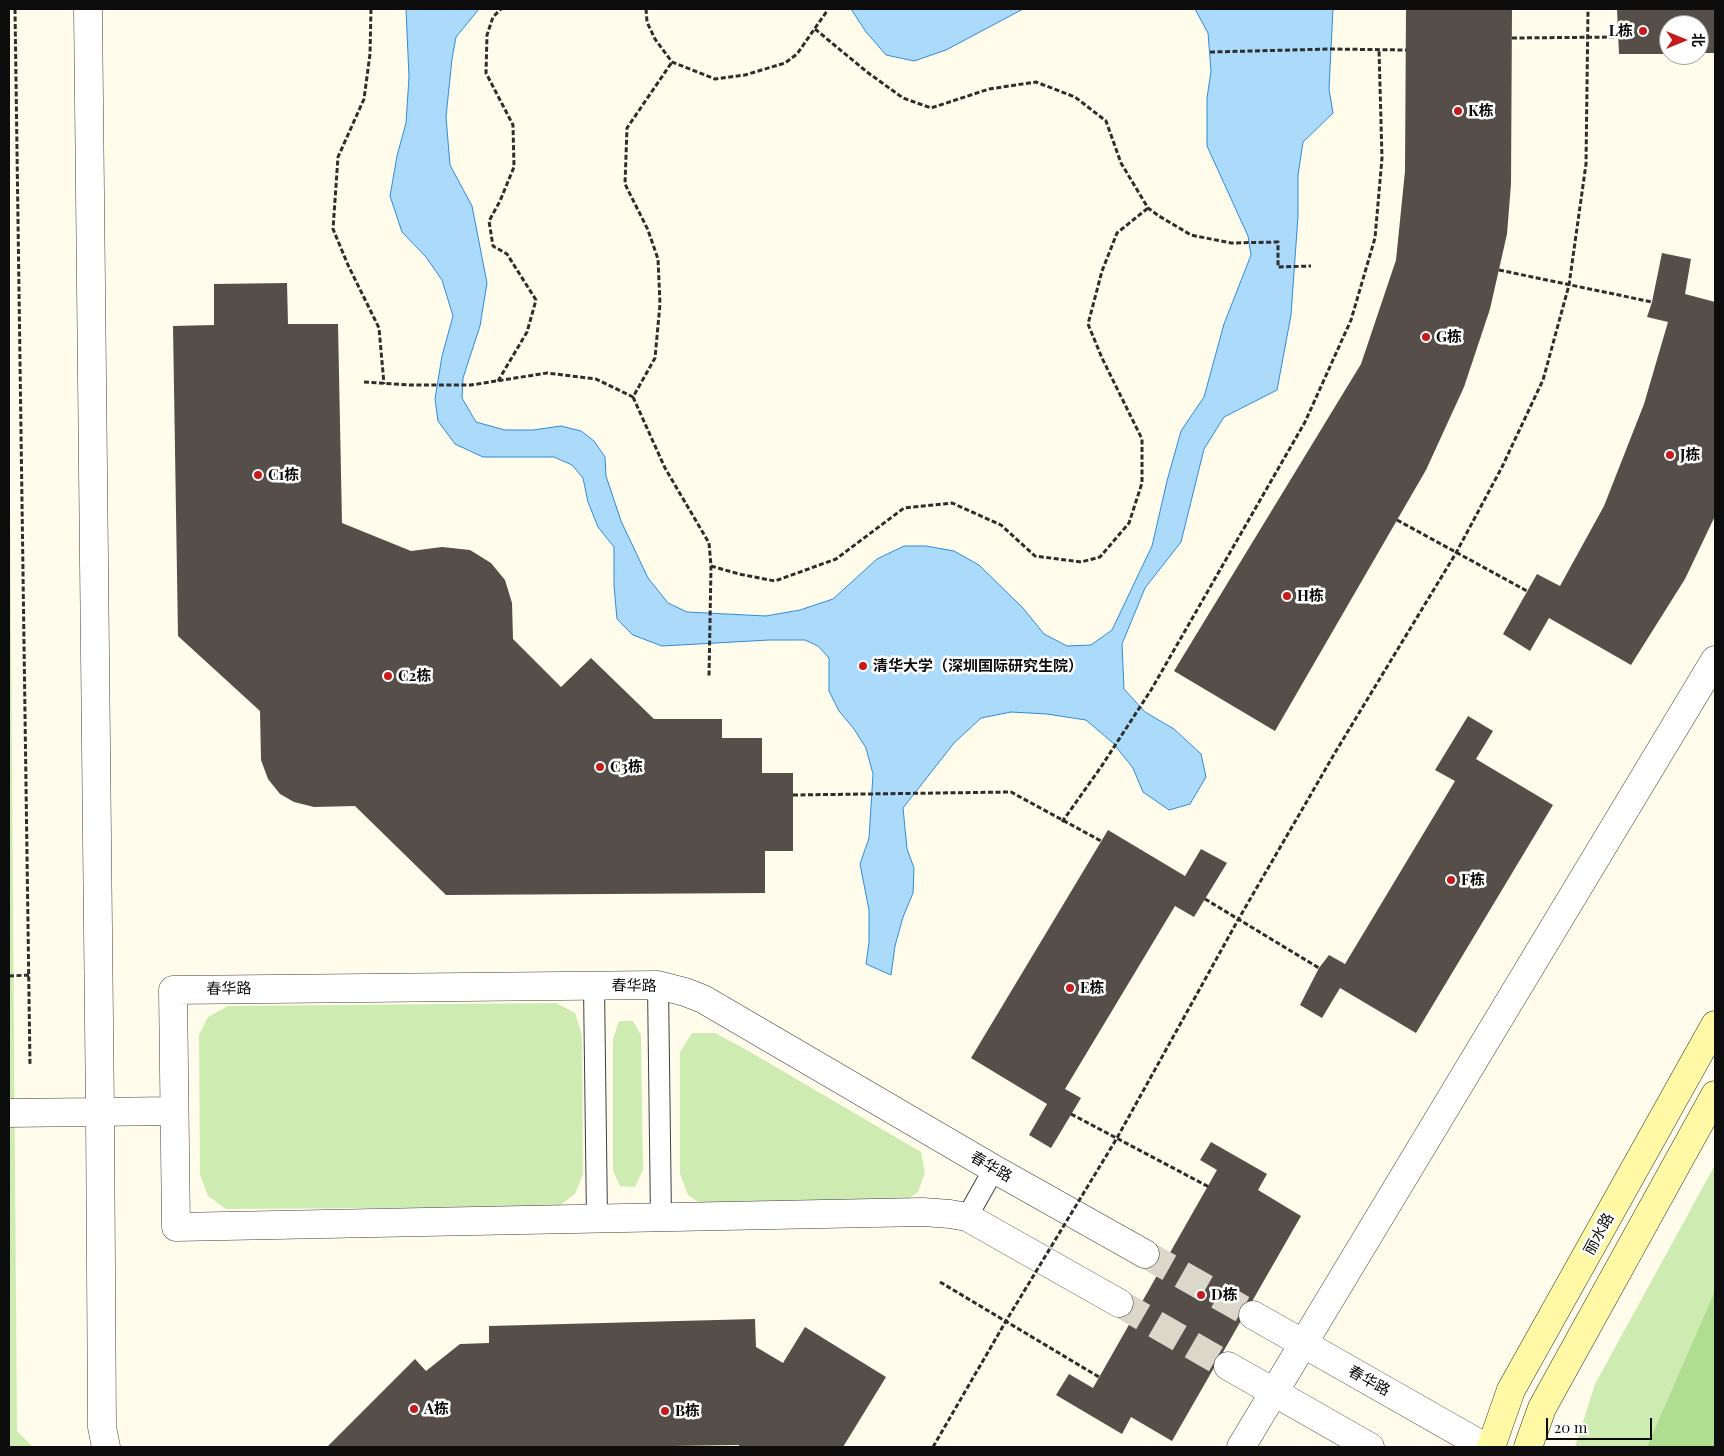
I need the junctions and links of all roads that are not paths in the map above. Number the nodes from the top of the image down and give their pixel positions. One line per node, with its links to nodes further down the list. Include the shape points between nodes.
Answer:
1 (88, 9): 8 (street)
2 (1715, 660): 17 (street)
3 (594, 986): 4 (street, 春华路); 7 (street, 春华路, via 173,990); 13 (lane)
4 (658, 986): 10 (street, 春华路, via 703,999); 12 (lane)
5 (1715, 1025): 24 (main road, 丽水路, via 1512,1390)
6 (1715, 1095): 25 (main road, via 1542,1408)
7 (174, 1111): 8 (street); 13 (street, 春华路, via 176,1227)
8 (100, 1112): 9 (street); 20 (street, via 102,1427)
9 (13, 1113)
10 (994, 1169): 11 (lane); 14 (street, 春华路)
11 (967, 1217): 12 (street, 春华路, via 923,1212); 15 (street, 春华路)
12 (661, 1218): 13 (street, 春华路)
13 (597, 1219)
14 (1145, 1254)
15 (1119, 1303)
16 (1253, 1315): 17 (street, 春华路)
17 (1303, 1344): 19 (street); 23 (street, 春华路)
18 (1228, 1366): 19 (street)
19 (1274, 1392): 21 (street); 22 (street)
20 (106, 1447)
21 (1241, 1447)
22 (1370, 1447)
23 (1485, 1447)
24 (1491, 1447)
25 (1528, 1447)

